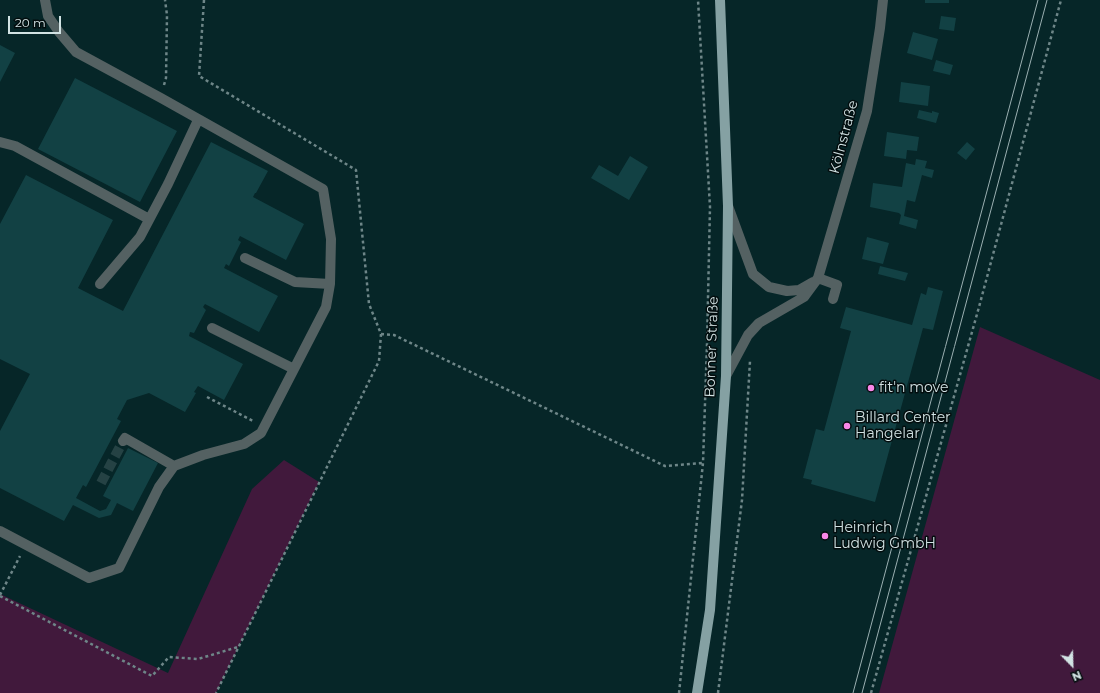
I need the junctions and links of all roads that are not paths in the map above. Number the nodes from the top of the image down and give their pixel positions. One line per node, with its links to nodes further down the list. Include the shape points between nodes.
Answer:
1 (45, 0): 4 (street, via 48,16 76,52)
2 (720, 0): 6 (main road, Bonner Straße)
3 (883, 0): 9 (street, Kölnstraße, via 867,111)
4 (198, 120): 7 (street); 11 (street, via 322,189 331,239)
5 (0, 142): 7 (street, via 15,146)
6 (728, 206): 9 (street, via 754,274 769,287 799,290); 15 (main road, Bonner Straße)
7 (149, 219): 10 (street, via 140,236)
8 (245, 258): 11 (street, via 296,282)
9 (818, 278): 12 (street, via 837,284); 15 (street, Kölnstraße, via 804,297 759,323 748,335)
10 (100, 284)
11 (330, 284): 14 (street, via 326,307)
12 (833, 299)
13 (212, 328): 14 (street)
14 (294, 369): 17 (street, via 261,433 244,444)
15 (726, 376): 19 (main road, Bonner Straße, via 710,610)
16 (123, 441): 17 (street, via 125,438)
17 (174, 466): 18 (street, via 159,487 119,568 89,578)
18 (0, 531)
19 (697, 693)

